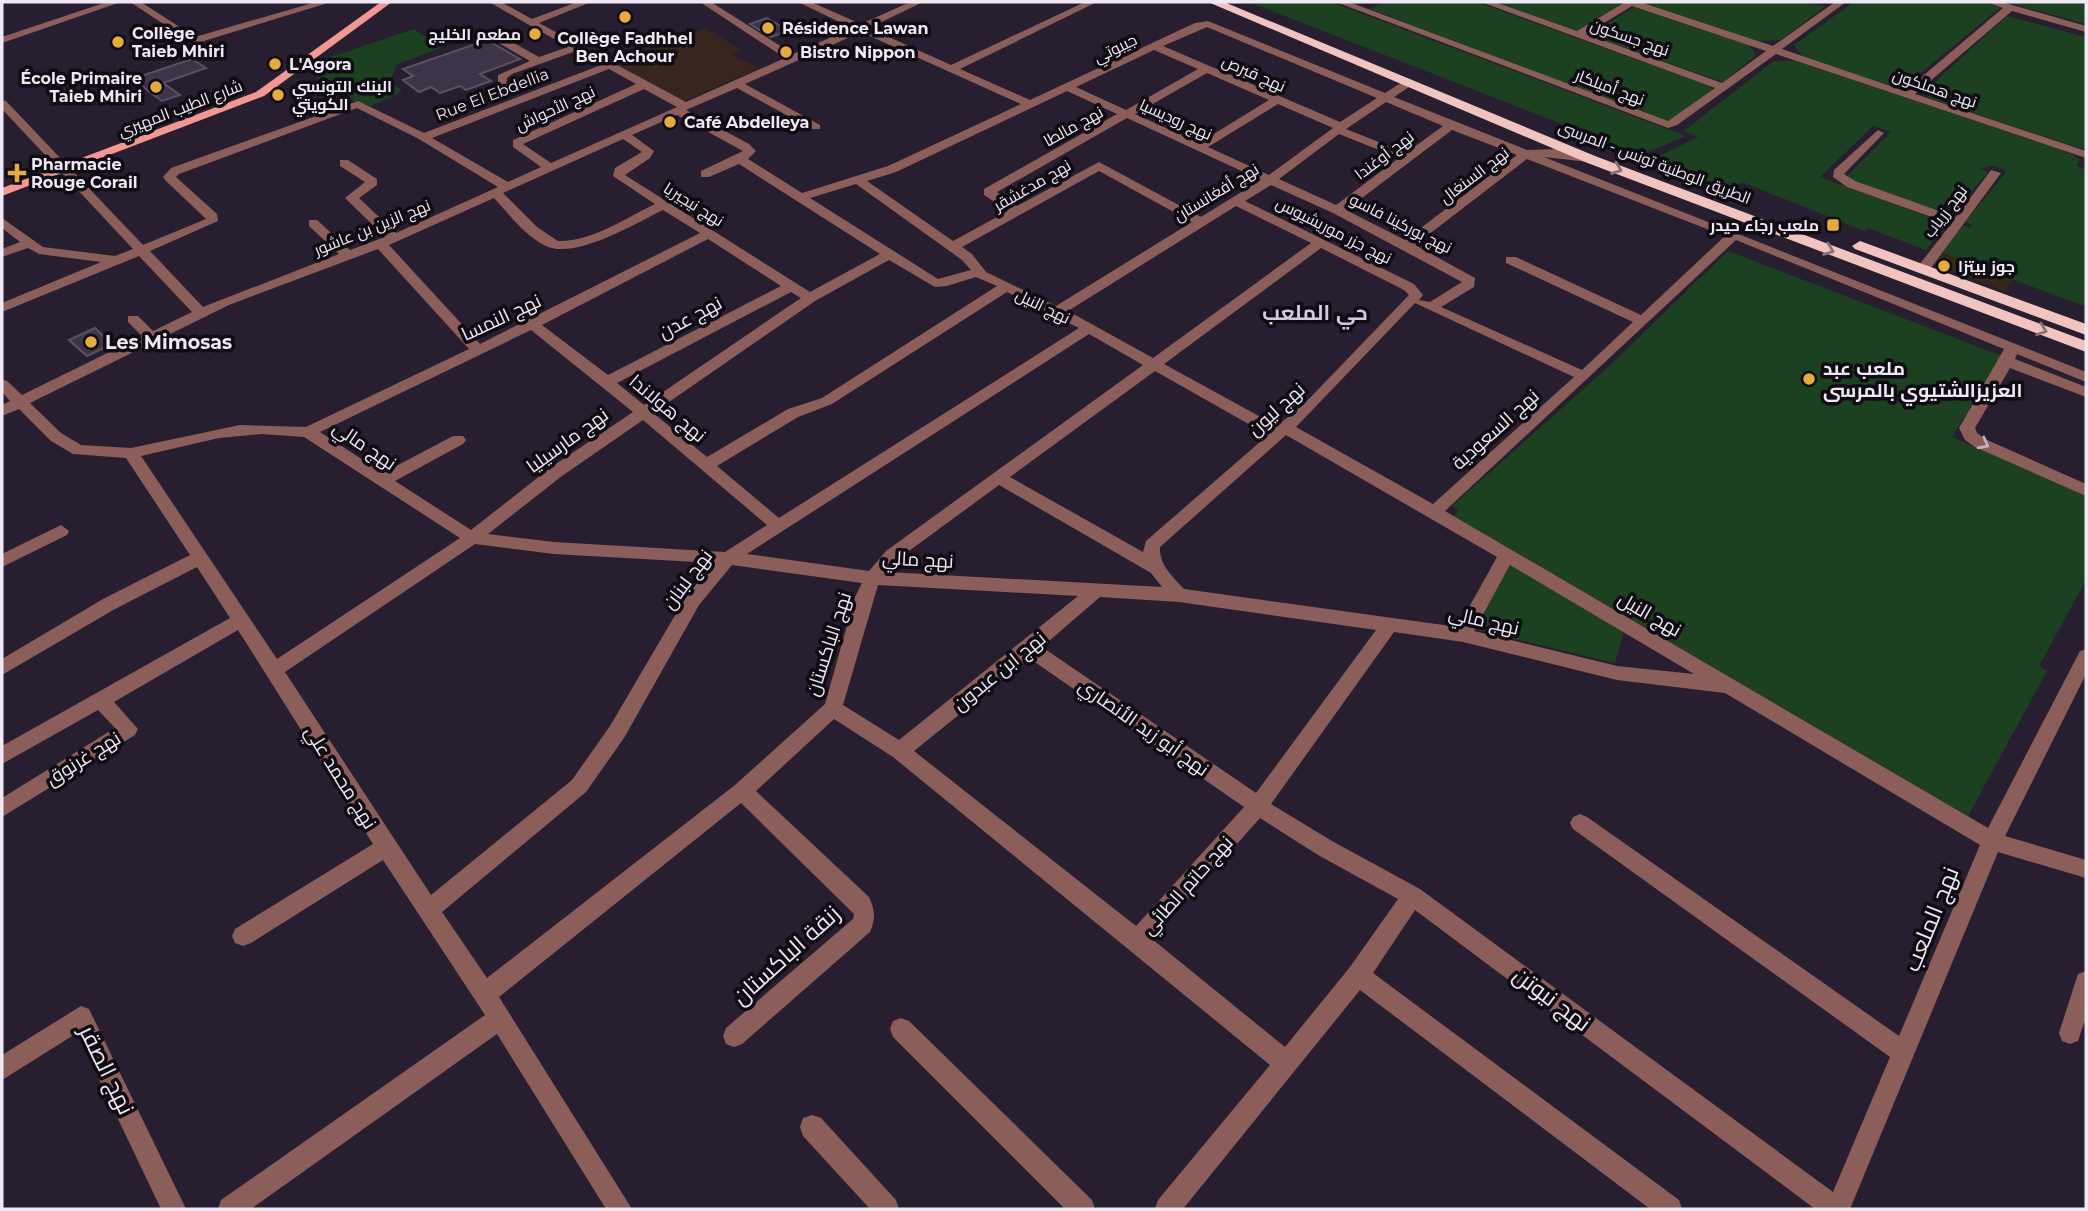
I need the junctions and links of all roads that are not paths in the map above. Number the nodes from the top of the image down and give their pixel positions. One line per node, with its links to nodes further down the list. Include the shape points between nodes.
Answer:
1 (116, 2): 30 (street)
2 (135, 2): 3 (street, via 194,41)
3 (326, 2)
4 (387, 2): 20 (main road, شارع الطيب المهيري)
5 (400, 2): 24 (main road, شارع الطيب المهيري)
6 (494, 2): 23 (street)
7 (586, 2): 23 (street)
8 (705, 2): 34 (street)
9 (803, 2): 26 (street)
10 (918, 2): 26 (street, نهج الزين بن عاشور)
11 (1092, 2): 37 (street, via 1069,8)
12 (1214, 2): 40 (highway, الطريق الوطنية تونس - المرسى)
13 (1236, 2): 96 (highway, الطريق الوطنية تونس - المرسى, via 1573,137)
14 (1341, 2): 22 (street, نهج أميلكار)
15 (1372, 2): 22 (street)
16 (1486, 2): 29 (street, نهج جسكون)
17 (1631, 2): 29 (street); 33 (street, نهج هملكون)
18 (1841, 2): 33 (street, نهج أميلكار)
19 (1992, 2): 21 (street)
20 (372, 7): 24 (main road, شارع الطيب المهيري)
21 (2008, 8): 28 (street); 45 (street)
22 (1360, 9): 43 (street, نهج أميلكار, via 1664,124 1674,123)
23 (531, 22): 25 (street); 32 (street)
24 (354, 25): 66 (main road, شارع الطيب المهيري, via 260,94)
25 (517, 26)
26 (861, 28): 34 (street, نهج الزين بن عاشور); 37 (street)
27 (505, 31): 35 (street, via 492,35)
28 (2086, 32)
29 (1578, 35): 43 (street, نهج جسكون)
30 (2, 40)
31 (1154, 46): 38 (street, نهج قبرص); 44 (street, جيبوتي); 46 (street, جيبوتي, via 1208,24)
32 (577, 47): 35 (street); 36 (street)
33 (1774, 50): 43 (street, نهج أميلكار); 45 (street, نهج هملكون)
34 (793, 59): 39 (street, نهج الزين بن عاشور)
35 (538, 61): 41 (street, via 503,75)
36 (611, 65): 42 (street); 57 (street, Rue El Ebdellia)
37 (953, 68): 49 (street)
38 (1206, 69): 47 (street, نهج قبرص); 51 (street, نهج مالطا)
39 (736, 83): 50 (street, نهج الزين بن عاشور); 53 (street)
40 (1408, 83): 46 (street, نهج أفغانستان); 63 (highway, الطريق الوطنية تونس - المرسى)
41 (502, 85)
42 (646, 85): 50 (street); 65 (street, نهج الأحواش, via 517,142)
43 (1724, 87)
44 (1069, 88): 49 (street, جيبوتي); 51 (street, نهج روديسيا)
45 (1907, 95): 60 (street, نهج هملكون)
46 (1387, 98): 52 (street, جيبوتي); 54 (street, نهج أفغانستان)
47 (1276, 100): 54 (street, نهج قبرص); 58 (street)
48 (2, 103): 66 (street)
49 (1032, 105): 70 (street, جيبوتي)
50 (681, 108): 56 (street, نهج الزين بن عاشور); 62 (street, via 749,148)
51 (1126, 115): 58 (street, نهج روديسيا); 77 (street, نهج مالطا, via 988,192)
52 (1451, 125): 59 (street, جيبوتي); 61 (street, نهج أوغندا)
53 (816, 127)
54 (1339, 128): 61 (street, نهج قبرص); 69 (street, نهج أفغانستان)
55 (1878, 133): 81 (street, via 1839,177)
56 (624, 135): 65 (street, نهج الزين بن عاشور); 75 (street, نهج نيجيريا, via 648,151 618,174)
57 (423, 138): 71 (street); 90 (street, via 358,104 176,171 169,177 213,217 212,221)
58 (1200, 146): 69 (street, نهج روديسيا)
59 (1527, 154): 63 (street, via 1559,153); 83 (street, جيبوتي); 88 (street, نهج السنغال)
60 (2086, 155)
61 (1407, 157): 76 (street, نهج أوغندا)
62 (740, 159): 68 (street); 73 (street)
63 (1590, 159): 112 (highway, الطريق الوطنية تونس - المرسى, one-way to 112)
64 (344, 163): 84 (street, via 373,182 351,198)
65 (550, 168): 71 (street, نهج الزين بن عاشور)
66 (65, 169): 72 (main road, شارع الطيب المهيري); 90 (street)
67 (1994, 173): 81 (street, نهج زرياب)
68 (705, 174)
69 (1270, 180): 74 (street, نهج أفغانستان); 76 (street, نهج بوركينا فاسو)
70 (859, 181): 73 (street, جيبوتي); 89 (street, نهج النيل)
71 (499, 188): 75 (street, via 542,237 557,245 576,243); 84 (street, نهج الزين بن عاشور)
72 (2, 192)
73 (802, 197): 92 (street)
74 (1236, 201): 80 (street, نهج أفغانستان); 87 (street, نهج جزر موريشيوس)
75 (663, 205): 82 (street, نهج نيجيريا)
76 (1337, 210): 88 (street, نهج بوركينا فاسو)
77 (1017, 212): 80 (street, نهج مدغشقر, via 1101,166); 89 (street, نهج مدغشقر)
78 (2, 222): 86 (street)
79 (313, 222): 93 (street)
80 (1201, 222): 104 (street, نهج أفغانستان)
81 (1958, 222): 96 (street, نهج زرياب)
82 (708, 234): 98 (street, نهج نيجيريا); 108 (street, نهج النمسا)
83 (1734, 235): 107 (street, نهج السعودية); 114 (street, جيبوتي)
84 (394, 238): 85 (street, نهج الزين بن عاشور)
85 (380, 243): 93 (street, نهج الزين بن عاشور); 113 (street)
86 (27, 244): 91 (street); 95 (street, via 49,253)
87 (1319, 244): 100 (street, نهج جزر موريشيوس); 115 (street, نهج الباكستان)
88 (1406, 246): 102 (street, نهج بوركينا فاسو, via 1470,281)
89 (953, 247): 97 (street, نهج النيل)
90 (142, 251): 95 (street); 105 (street)
91 (2, 253)
92 (890, 254): 97 (street, via 934,283); 101 (street, نهج مارسيليا)
93 (348, 255): 105 (street, نهج الزين بن عاشور)
94 (1511, 260): 107 (street)
95 (117, 261): 103 (street)
96 (1923, 269): 110 (highway, الطريق الوطنية تونس - المرسى)
97 (981, 274): 99 (street, نهج النيل)
98 (791, 286): 101 (street, نهج نيجيريا); 118 (street, نهج عدن)
99 (1004, 287): 104 (street, نهج النيل, via 1038,306); 128 (street, via 828,401 793,413)
100 (1414, 296): 102 (street, نهج جزر موريشيوس); 124 (street, نهج ليون, via 1310,406)
101 (810, 298): 123 (street, نهج مارسيليا)
102 (1431, 307): 116 (street, نهج جزر موريشيوس)
103 (2, 308)
104 (1058, 311): 109 (street, نهج النيل)
105 (200, 313): 111 (street, نهج الزين بن عاشور)
106 (133, 319): 111 (street)
107 (1641, 320): 116 (street, نهج السعودية)
108 (532, 324): 113 (street, نهج النمسا); 118 (street, نهج هولاندا)
109 (1087, 329): 115 (street, نهج النيل); 133 (street, نهج لبنان)
110 (2086, 330)
111 (151, 337): 121 (street, نهج الزين بن عاشور)
112 (2086, 347)
113 (477, 349): 125 (street, نهج النمسا)
114 (2010, 354): 117 (street); 120 (street); 131 (street, one-way to 131, via 1967,428 1970,436)
115 (1154, 366): 124 (street, نهج النيل); 129 (street, نهج الباكستان)
116 (1584, 376): 132 (street, نهج السعودية)
117 (2086, 377)
118 (607, 382): 123 (street, نهج هولاندا)
119 (2, 384): 121 (street)
120 (2086, 392)
121 (22, 401): 122 (street, نهج الزين بن عاشور); 127 (street, via 55,437 78,450)
122 (2, 411)
123 (642, 412): 128 (street, نهج هولاندا); 135 (street, نهج مارسيليا)
124 (1281, 430): 132 (street, نهج النيل); 140 (street, نهج ليون, via 1152,545 1151,556)
125 (308, 432): 127 (street, نهج مالي, via 236,429); 130 (street, نهج مالي)
126 (458, 440): 130 (street)
127 (131, 453): 137 (street, نهج محمد علي)
128 (706, 465): 133 (street, نهج هولاندا)
129 (998, 477): 140 (street); 141 (street, نهج الباكستان, via 892,555)
130 (381, 481): 135 (street, نهج مالي)
131 (2086, 490)
132 (1434, 512): 136 (street, نهج النيل)
133 (777, 525): 138 (street, نهج لبنان)
134 (61, 531): 139 (street)
135 (472, 538): 138 (street, نهج مالي, via 554,548); 150 (street, نهج مارسيليا)
136 (1507, 555): 146 (street); 151 (street, نهج النيل)
137 (199, 558): 144 (street, نهج محمد علي); 149 (street, via 109,604)
138 (728, 558): 141 (street, نهج مالي); 164 (street, نهج لبنان, via 694,600 617,732 579,786)
139 (2, 561)
140 (1158, 569): 143 (street)
141 (873, 578): 142 (street, نهج مالي); 153 (street, نهج الباكستان)
142 (1097, 590): 143 (street, نهج مالي); 147 (street, نهج ابن عبدون)
143 (1179, 595): 145 (street, نهج مالي)
144 (241, 620): 150 (street, نهج محمد علي); 152 (street)
145 (1391, 623): 146 (street, نهج مالي); 157 (street, نهج حاتم الطائي)
146 (1462, 635): 151 (street, نهج مالي, via 1617,673)
147 (1029, 648): 154 (street, نهج ابن عبدون); 157 (street, نهج أبو زيد الأنصاري)
148 (2086, 656): 160 (street, نهج الملعب)
149 (2, 668)
150 (274, 670): 161 (street, نهج محمد علي)
151 (1731, 686): 160 (street, نهج النيل)
152 (99, 699): 155 (street); 158 (street, نهج غرنوق, via 128,729)
153 (833, 708): 154 (street, نهج حاتم الطائي); 156 (street, نهج الباكستان)
154 (900, 751): 166 (street, نهج حاتم الطائي)
155 (2, 756)
156 (742, 791): 169 (street, نهج الباكستان); 173 (street, زنقة الباكستان, via 862,904 865,914 862,925)
157 (1258, 806): 163 (street, نهج نيوتن); 166 (street, نهج حاتم الطائي)
158 (2, 808)
159 (1580, 823): 174 (street)
160 (1992, 841): 162 (street, نهج النيل); 174 (street, نهج الملعب)
161 (386, 847): 164 (street, نهج محمد علي); 165 (street)
162 (2086, 869)
163 (1413, 896): 167 (street); 185 (street, نهج نيوتن)
164 (429, 910): 169 (street, نهج محمد علي)
165 (243, 936)
166 (1137, 940): 175 (street)
167 (1358, 975): 175 (street); 184 (street)
168 (2086, 982): 172 (street)
169 (485, 994): 170 (street, نهج محمد علي)
170 (500, 1018): 179 (street); 180 (street, نهج محمد علي)
171 (901, 1028): 182 (street)
172 (2070, 1033)
173 (734, 1036)
174 (1904, 1052): 185 (street, نهج الملعب)
175 (1286, 1063): 183 (street)
176 (2, 1068): 178 (street, نهج الصقر, via 81,1017)
177 (812, 1128): 181 (street)
178 (174, 1209)
179 (230, 1209)
180 (620, 1209)
181 (887, 1209)
182 (1083, 1209)
183 (1167, 1209)
184 (1670, 1209)
185 (1837, 1209)

